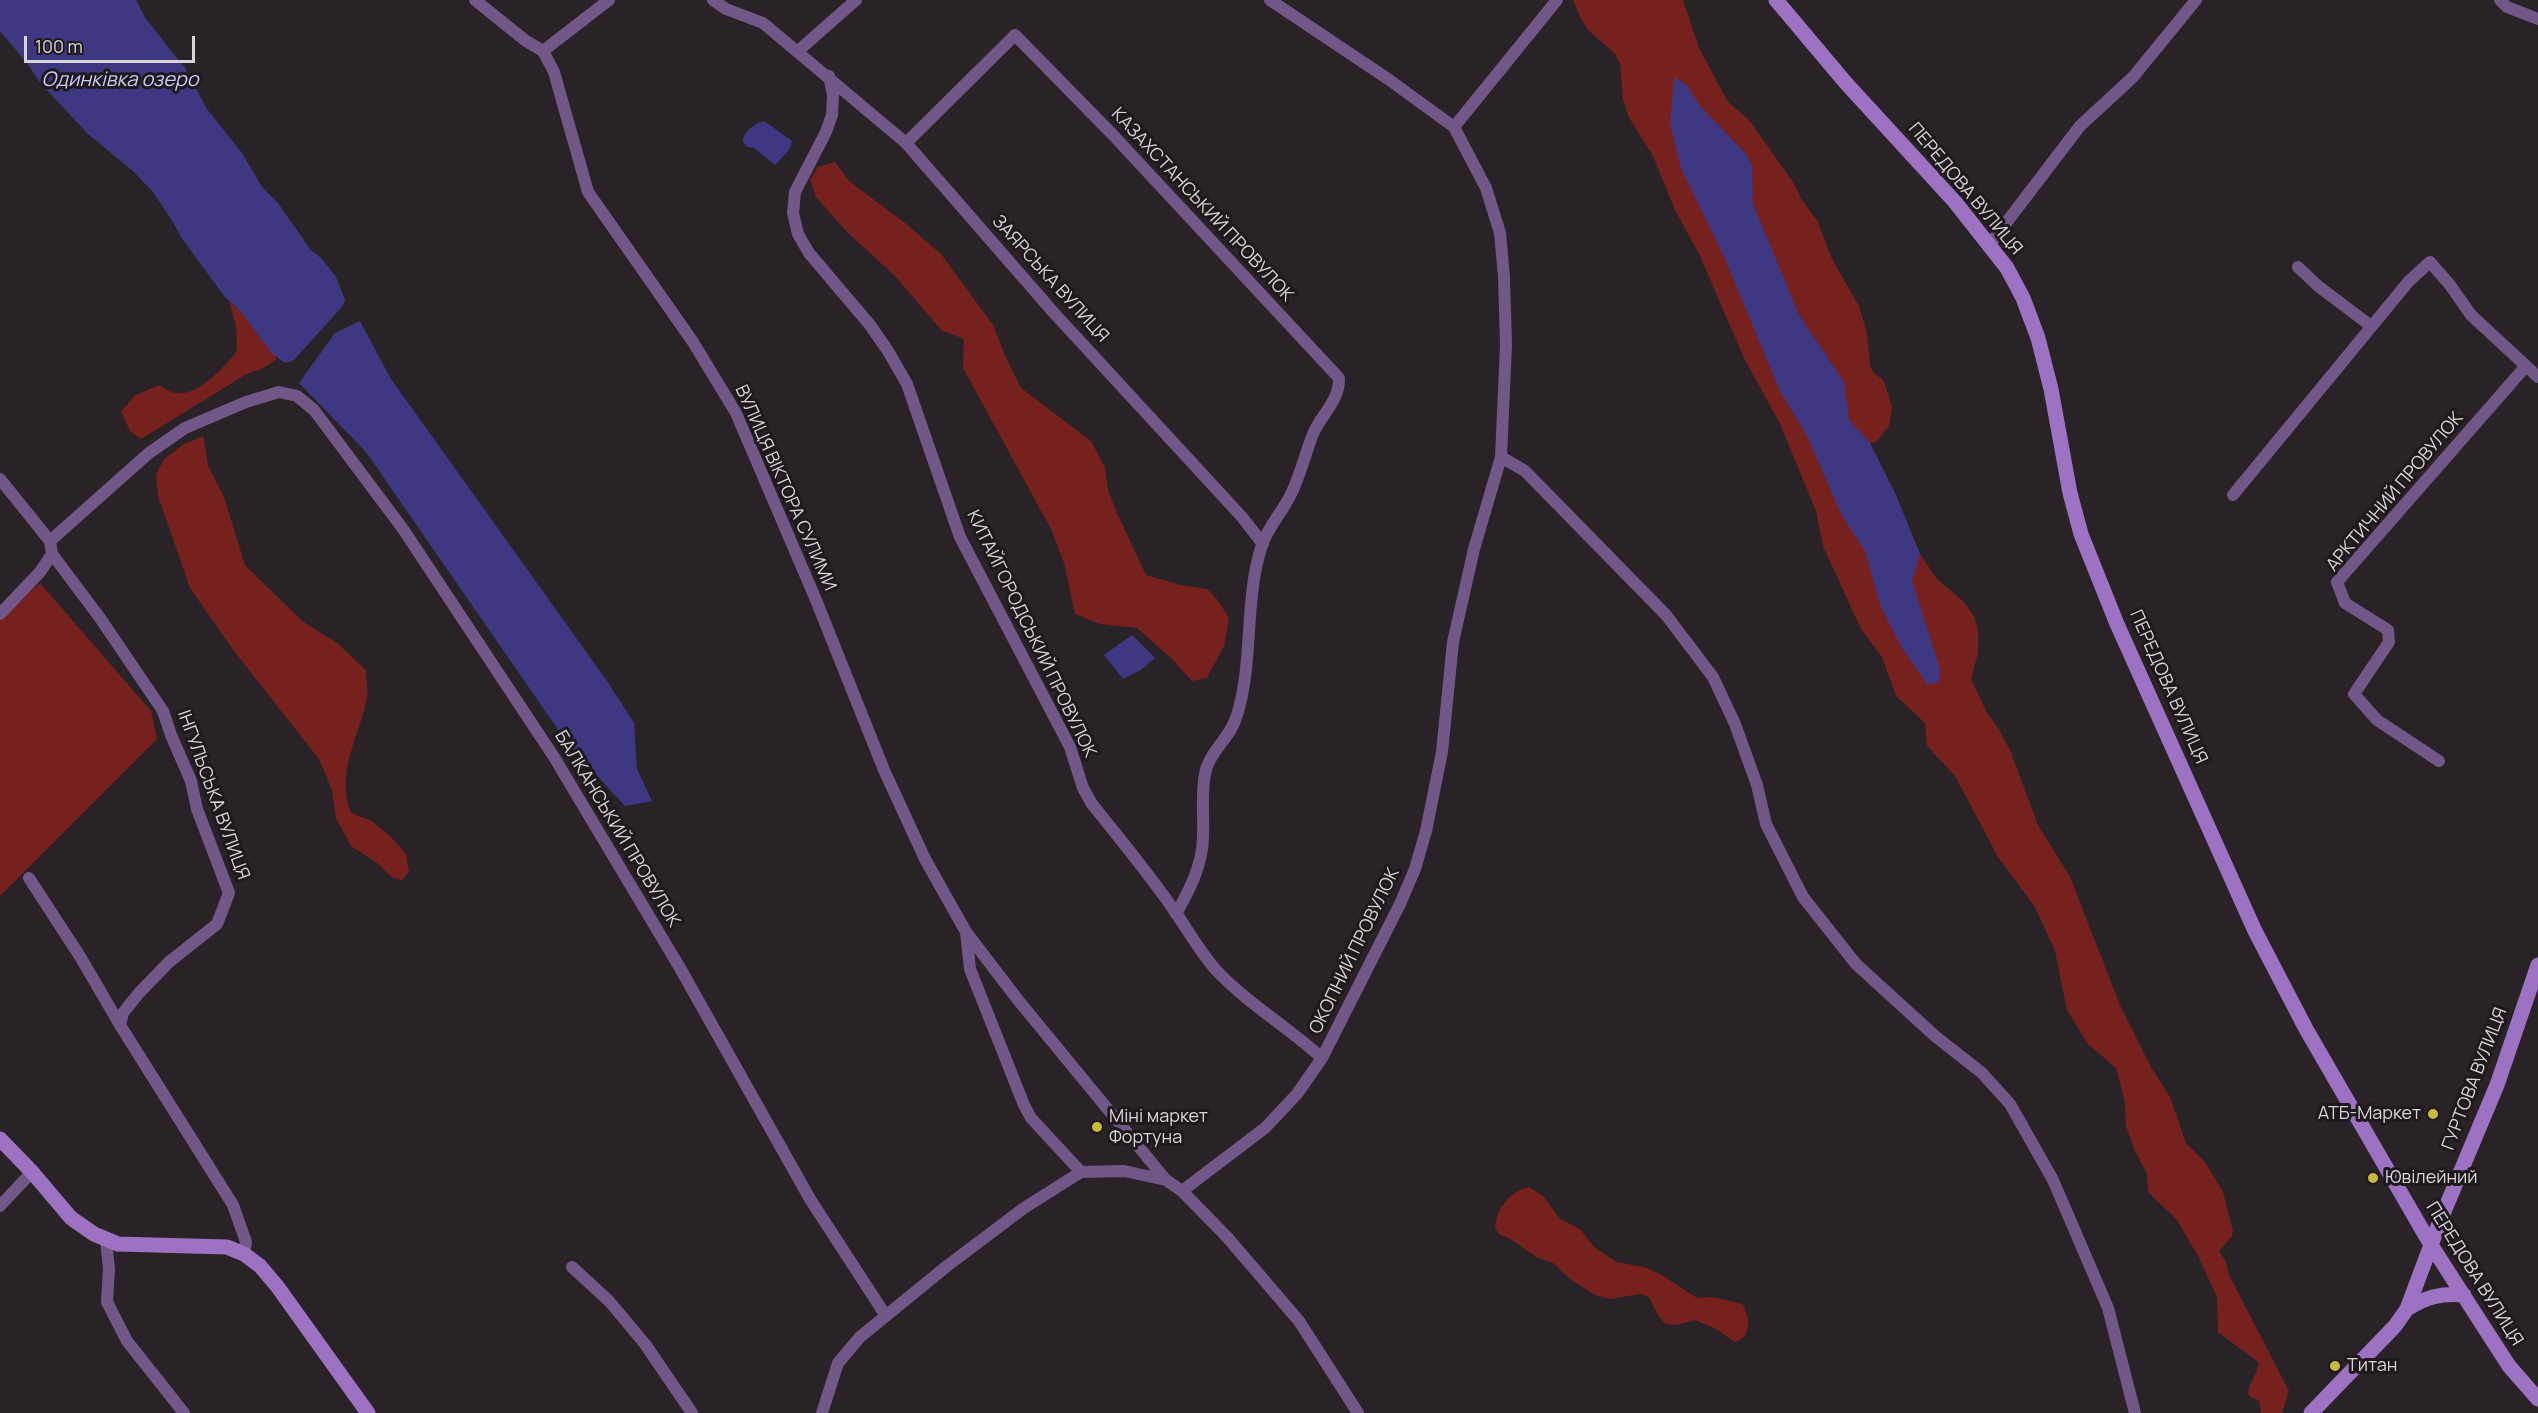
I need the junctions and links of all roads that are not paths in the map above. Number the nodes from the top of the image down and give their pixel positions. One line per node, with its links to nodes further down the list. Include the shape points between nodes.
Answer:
1 (475, 0): 11 (street)
2 (609, 0): 11 (street)
3 (713, 0): 12 (street, ЗАЯРСЬКА ВУЛИЦЯ, via 726,9 764,22)
4 (856, 0): 12 (street)
5 (1270, 0): 14 (street)
6 (1557, 0): 14 (street)
7 (1776, 0): 16 (street, ПЕРЕДОВА ВУЛИЦЯ)
8 (2196, 0): 16 (street, via 2133,77 2080,126)
9 (2500, 0): 10 (street, via 2507,7)
10 (2538, 19)
11 (543, 51): 30 (street, ВУЛИЦЯ ВІКТОРА СУЛИМИ, via 554,72 588,192 693,342 736,413 884,770 925,859)
12 (798, 51): 13 (street, ЗАЯРСЬКА ВУЛИЦЯ)
13 (829, 76): 15 (street, ЗАЯРСЬКА ВУЛИЦЯ); 29 (street, КИТАЙГОРОДСЬКИЙ ПРОВУЛОК, via 832,115 795,192 793,213 798,234 888,351 914,404 960,537 1070,747 1083,788)
14 (1454, 127): 21 (street, ОКОПНИЙ ПРОВУЛОК, via 1486,188 1500,233 1506,345)
15 (906, 143): 24 (street, ЗАЯРСЬКА ВУЛИЦЯ); 24 (street, КАЗАХСТАНСЬКИЙ ПРОВУЛОК, via 1015,35 1339,378 1340,390 1313,433 1304,467)
16 (1990, 244): 42 (street, ПЕРЕДОВА ВУЛИЦЯ, via 2023,298 2038,338 2075,516 2117,624 2281,984)
17 (2298, 267): 18 (street)
18 (2371, 326): 19 (street, via 2430,262 2471,315); 23 (street)
19 (2526, 366): 20 (street); 27 (street, АРКТИЧНИЙ ПРОВУЛОК, via 2337,582 2345,603 2388,630 2389,642 2354,694 2378,720)
20 (2538, 377)
21 (1501, 457): 34 (street, ОКОПНИЙ ПРОВУЛОК, via 1474,549 1453,642 1442,752 1415,869); 54 (street, via 1525,471 1666,615 1713,677 1739,734 1766,824 1803,897 1856,964 1982,1073 2010,1104 2053,1180 2108,1308)
22 (0, 479): 25 (street, ІНГУЛЬСЬКА ВУЛИЦЯ)
23 (2233, 495)
24 (1263, 544): 29 (street, via 1237,716 1228,735 1213,752 1205,774 1199,868)
25 (51, 548): 26 (street, via 40,572); 33 (street, ІНГУЛЬСЬКА ВУЛИЦЯ, via 163,711 229,892 217,924 169,962 139,993 123,1013); 47 (street, БАЛКАНСЬКИЙ ПРОВУЛОК, via 148,453 185,428 279,392 297,396 314,410 403,529 554,757 680,968 810,1199)
26 (0, 614)
27 (2439, 760)
28 (29, 878): 33 (street)
29 (1176, 914): 34 (street, КИТАЙГОРОДСЬКИЙ ПРОВУЛОК, via 1215,969)
30 (966, 932): 37 (street, ВУЛИЦЯ ВІКТОРА СУЛИМИ, via 970,969 1024,1105 1031,1118); 38 (street, ВУЛИЦЯ ВІКТОРА СУЛИМИ)
31 (2538, 965): 32 (street, ГУРТОВА ВУЛИЦЯ)
32 (2534, 995): 42 (street, ГУРТОВА ВУЛИЦЯ)
33 (120, 1025): 43 (street, via 233,1204 246,1242)
34 (1322, 1058): 39 (street, ОКОПНИЙ ПРОВУЛОК, via 1297,1094 1265,1128)
35 (0, 1139): 36 (street)
36 (32, 1172): 40 (street); 41 (street, via 71,1218)
37 (1081, 1172): 38 (street, ВУЛИЦЯ ВІКТОРА СУЛИМИ, via 1124,1171); 47 (street, via 1024,1208)
38 (1166, 1180): 39 (street, ВУЛИЦЯ ВІКТОРА СУЛИМИ)
39 (1182, 1191): 53 (street, ВУЛИЦЯ ВІКТОРА СУЛИМИ, via 1299,1321)
40 (0, 1206)
41 (106, 1240): 43 (street, via 139,1246 227,1247); 49 (street, via 107,1302 127,1341)
42 (2431, 1245): 45 (street, ПЕРЕДОВА ВУЛИЦЯ); 46 (street, ГУРТОВА ВУЛИЦЯ)
43 (244, 1254): 50 (street, via 277,1286)
44 (572, 1267): 51 (street, via 609,1301 645,1344)
45 (2464, 1295): 46 (street, via 2437,1295); 48 (street, ПЕРЕДОВА ВУЛИЦЯ, via 2509,1366)
46 (2408, 1309): 55 (street, ГУРТОВА ВУЛИЦЯ)
47 (886, 1316): 52 (street, via 860,1337 838,1364)
48 (2538, 1399)
49 (184, 1413)
50 (368, 1413)
51 (692, 1413)
52 (822, 1413)
53 (1358, 1413)
54 (2135, 1413)
55 (2312, 1413)

